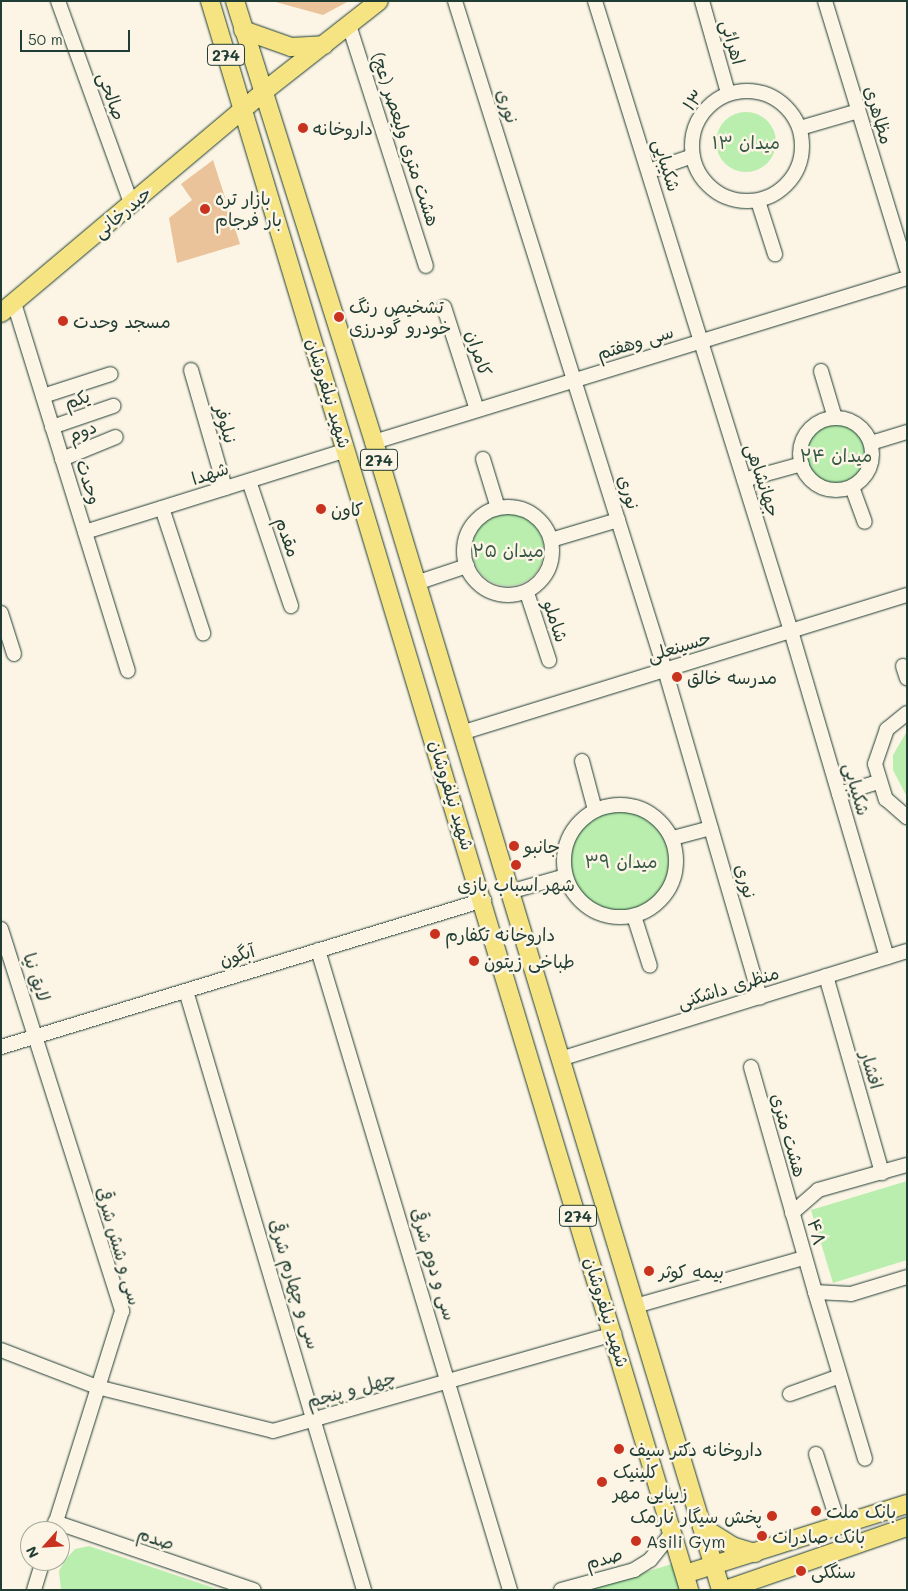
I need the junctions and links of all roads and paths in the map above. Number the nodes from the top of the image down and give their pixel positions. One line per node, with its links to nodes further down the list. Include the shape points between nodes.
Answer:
1 (58, 1): 20 (street, صالحی)
2 (210, 1): 14 (main road, شهید نیلفروشان / 274)
3 (235, 1): 10 (main road, 274)
4 (379, 1): 9 (main road)
5 (455, 1): 31 (street, نوری)
6 (595, 1): 18 (street, شکیبایی)
7 (702, 1): 13 (street, اهرائی)
8 (825, 1): 15 (street, مظاهری)
9 (350, 25): 11 (main road); 22 (street, هشت متری ولیعصر (عج))
10 (243, 30): 11 (main road, via 291,47); 12 (main road, 274)
11 (324, 45): 12 (main road)
12 (263, 92): 14 (main road, حیدرخانی); 39 (main road, 274)
13 (728, 93): 16 (street, ۱۳, via 746,90 779,100); 17 (street, ۱۳, via 703,112 696,125)
14 (242, 110): 20 (main road, حیدرخانی); 41 (main road, شهید نیلفروشان / 274)
15 (858, 111): 16 (street); 23 (street, مظاهری)
16 (800, 128): 19 (street, via 800,165 783,188)
17 (693, 156): 18 (street); 19 (street, via 699,173 724,196)
18 (649, 172): 27 (street, شکیبایی)
19 (758, 201): 21 (street)
20 (131, 204): 26 (main road, حیدرخانی)
21 (775, 254)
22 (426, 266)
23 (907, 269)
24 (907, 278): 27 (street, سی وهفتم)
25 (444, 307): 34 (street, کامران)
26 (7, 308): 32 (street, وحدت)
27 (700, 342): 31 (street, سی وهفتم); 46 (street, جهانشاهی)
28 (191, 370): 48 (street, نیلوفر)
29 (821, 371): 35 (street)
30 (111, 374): 32 (street)
31 (574, 380): 34 (street, سی وهفتم); 51 (street, نوری)
32 (43, 396): 36 (street, وحدت)
33 (113, 406): 36 (street, یکم)
34 (477, 410): 39 (street, سی وهفتم)
35 (835, 418): 40 (street, via 857,425); 44 (street, via 807,433)
36 (52, 427): 42 (street, وحدت)
37 (907, 432): 40 (street)
38 (116, 437): 42 (street, دوم)
39 (374, 442): 41 (main road); 56 (main road, 274)
40 (871, 443): 47 (street, via 872,464)
41 (346, 450): 45 (street, شهدا); 78 (main road, شهید نیلفروشان / 274)
42 (62, 459): 53 (street, وحدت)
43 (483, 459): 50 (street)
44 (802, 464): 46 (street); 47 (street, via 822,487)
45 (249, 480): 48 (street, شهدا); 59 (street, مقدم)
46 (744, 480): 61 (street, جهانشاهی)
47 (852, 487): 52 (street)
48 (225, 488): 49 (street, شهدا)
49 (162, 508): 53 (street, شهدا); 62 (street)
50 (498, 508): 54 (street, via 512,507 537,517); 55 (street, via 480,518 467,535)
51 (618, 520): 54 (street); 65 (street, نوری)
52 (865, 522)
53 (85, 532): 66 (street, وحدت)
54 (551, 540): 57 (street, via 549,569)
55 (467, 566): 56 (street); 57 (street, via 480,586 492,592)
56 (416, 583): 68 (main road, 274)
57 (527, 593): 64 (street, شاملو)
58 (907, 595): 61 (street, حسینعلی)
59 (291, 606)
60 (1, 613): 63 (street)
61 (791, 630): 65 (street, حسینعلی); 71 (street, شکیبایی)
62 (202, 633)
63 (14, 654)
64 (549, 660)
65 (665, 670): 68 (street, حسینعلی); 74 (street, نوری)
66 (128, 671)
67 (907, 712): 70 (street, via 887,729 878,746)
68 (461, 733): 77 (main road, 274)
69 (582, 761): 72 (street)
70 (878, 782): 71 (street); 73 (street, via 886,799)
71 (839, 794): 83 (street, شکیبایی)
72 (594, 810): 75 (street, via 628,805 645,810); 76 (street, via 568,838)
73 (907, 816)
74 (711, 828): 75 (street); 87 (street, نوری)
75 (673, 838): 79 (street, via 676,867 672,884 656,904)
76 (565, 876): 77 (street); 79 (street, via 572,892 592,910 617,918)
77 (509, 892): 78 (main road); 90 (main road, شهید نیلفروشان / 274)
78 (484, 900): 81 (street, آبگون); 99 (main road, شهید نیلفروشان / 274)
79 (634, 916): 84 (street)
80 (1, 929): 88 (street, لایق نیا)
81 (318, 950): 86 (street, آبگون); 102 (street, سی و دوم شرقی)
82 (907, 951): 83 (street, منظری داشکنی)
83 (887, 957): 85 (street, منظری داشکنی)
84 (650, 966)
85 (826, 976): 87 (street, منظری داشکنی); 93 (street, افشار)
86 (186, 991): 88 (street, آبگون); 105 (street, سی و چهارم شرقی)
87 (760, 997): 90 (street, منظری داشکنی)
88 (36, 1036): 89 (street, آبگون); 103 (street, سی و شش شرقی, via 122,1311)
89 (1, 1047)
90 (560, 1059): 98 (main road, شهید نیلفروشان / 274)
91 (750, 1067): 94 (street, هشت متری)
92 (907, 1165): 93 (street, ۴۸)
93 (882, 1173): 94 (street, ۴۸, via 818,1190)
94 (792, 1213): 95 (street, ۴۸)
95 (804, 1258): 97 (street, ۴۸); 98 (street)
96 (907, 1277): 97 (street, via 850,1294)
97 (816, 1292): 101 (street, ۴۸)
98 (635, 1306): 111 (main road, شهید نیلفروشان / 274)
99 (614, 1334): 102 (street, چهل و پنجم); 114 (main road, شهید نیلفروشان / 274)
100 (1, 1350): 103 (street, چهل و پنجم)
101 (840, 1376): 104 (street); 107 (street, ۴۸)
102 (450, 1380): 105 (street, چهل و پنجم); 123 (street, سی و دوم شرقی)
103 (97, 1387): 105 (street, چهل و پنجم, via 273,1431); 109 (street, سی و شش شرقی)
104 (790, 1394)
105 (316, 1419): 122 (street, سی و چهارم شرقی)
106 (816, 1454): 110 (street)
107 (865, 1459)
108 (907, 1504): 110 (main road)
109 (56, 1521)
110 (840, 1525): 115 (main road)
111 (702, 1527): 115 (main road, via 732,1546); 116 (main road, شهید نیلفروشان / 274)
112 (907, 1527): 118 (main road)
113 (70, 1532): 121 (street, صدم)
114 (672, 1533): 119 (main road, شهید نیلفروشان / 274); 124 (street, صدم, via 643,1565)
115 (755, 1553): 116 (main road)
116 (713, 1565): 119 (main road); 125 (main road, شهید نیلفروشان / 274)
117 (40, 1571): 120 (street)
118 (764, 1576): 126 (main road); 127 (main road)
119 (687, 1582)
120 (34, 1590)
121 (254, 1590)
122 (364, 1590)
123 (510, 1590)
124 (561, 1590)
125 (720, 1590)
126 (724, 1590)
127 (751, 1590)

